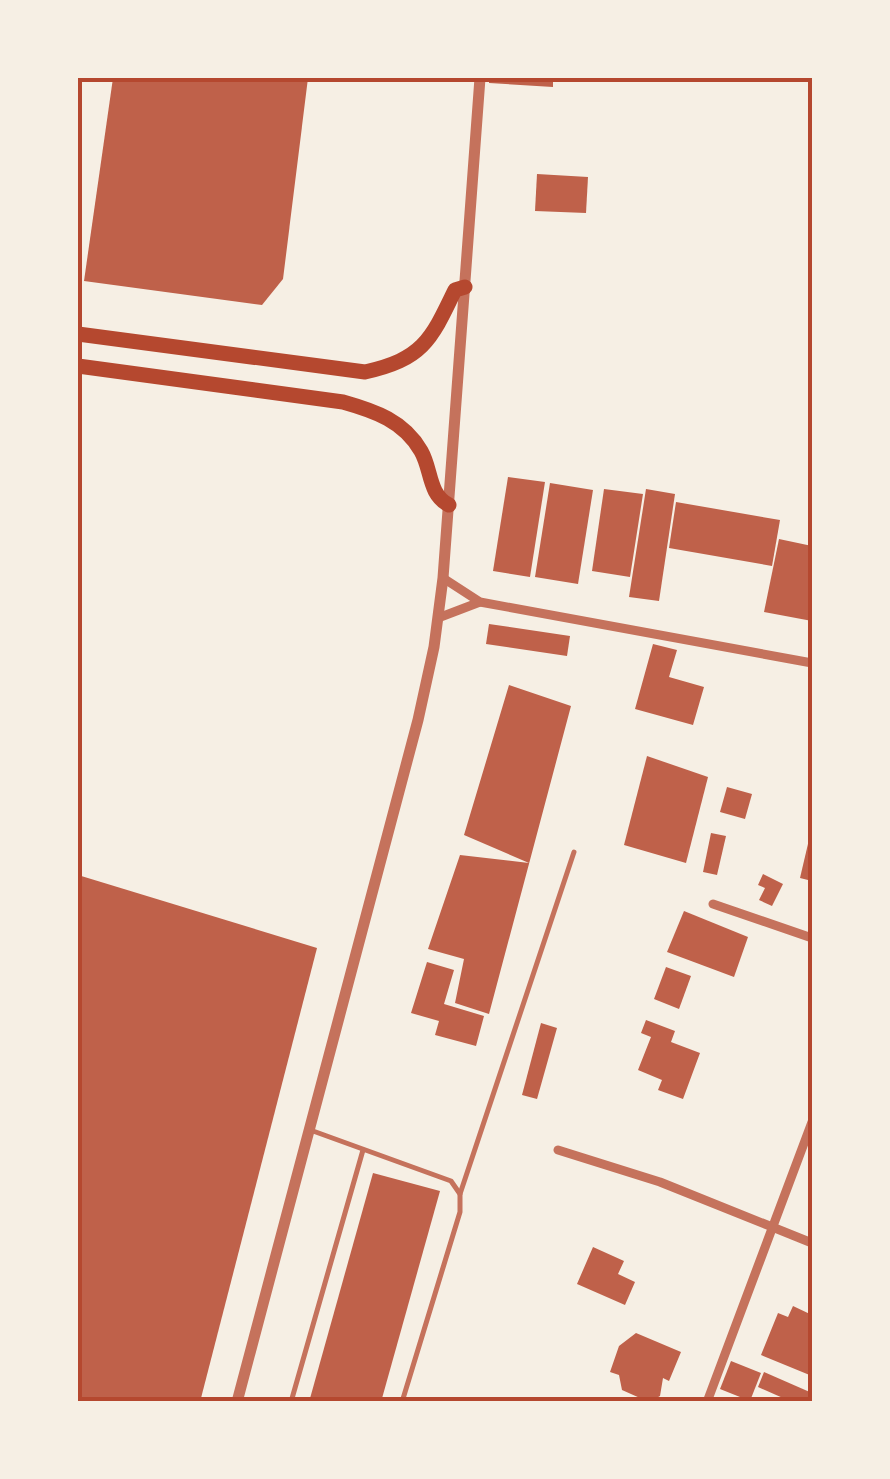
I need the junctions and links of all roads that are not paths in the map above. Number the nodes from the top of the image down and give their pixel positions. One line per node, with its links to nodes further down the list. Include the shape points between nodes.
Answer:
1 (480, 78): 2 (street)
2 (465, 286): 3 (main road, via 455,290 424,344 407,358 365,372); 5 (street)
3 (78, 334)
4 (78, 366): 5 (main road, via 343,402 380,414 410,436 437,496)
5 (449, 505): 6 (street)
6 (443, 578): 7 (street); 8 (street)
7 (480, 602): 8 (street); 9 (street)
8 (438, 618): 14 (street, via 418,720)
9 (812, 663)
10 (574, 852): 17 (lane)
11 (713, 904): 12 (street)
12 (812, 938)
13 (812, 1122): 18 (street)
14 (310, 1130): 15 (lane); 20 (street)
15 (363, 1150): 17 (lane, via 451,1181); 21 (lane)
16 (558, 1150): 18 (street)
17 (460, 1194): 22 (lane)
18 (774, 1226): 19 (street); 23 (street)
19 (812, 1243)
20 (237, 1402)
21 (291, 1402)
22 (402, 1402)
23 (706, 1402)

